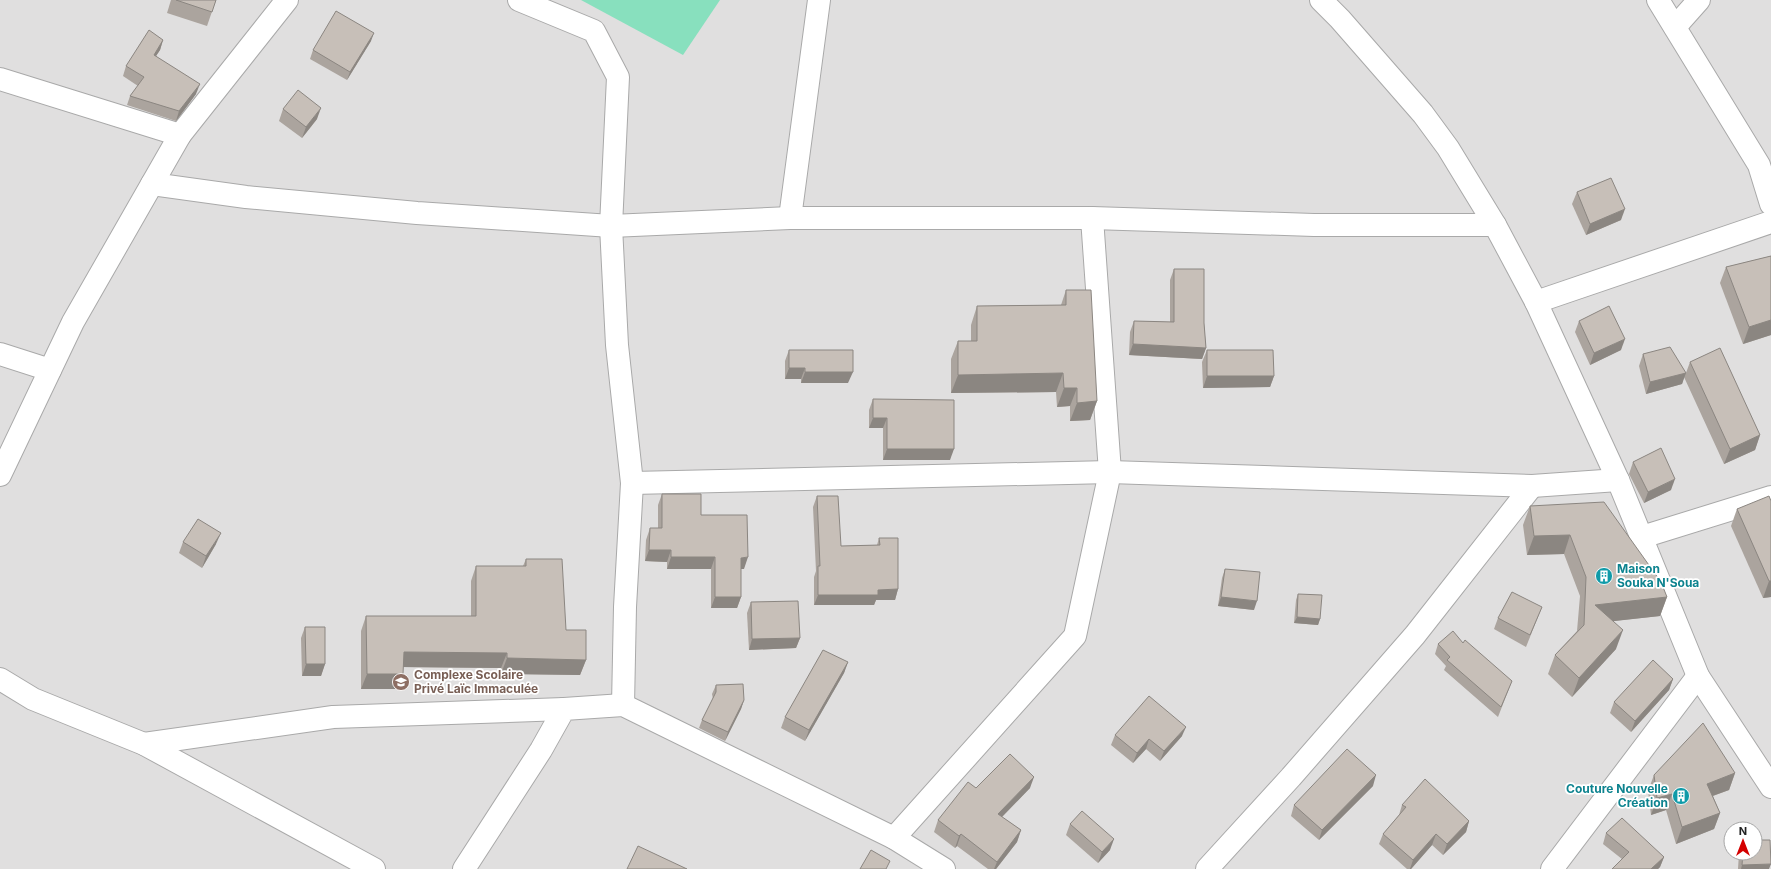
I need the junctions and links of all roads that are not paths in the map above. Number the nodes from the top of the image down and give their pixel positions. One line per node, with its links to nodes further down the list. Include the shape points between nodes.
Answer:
1 (287, 0): 9 (street)
2 (519, 0): 16 (street, via 594,31 618,77)
3 (819, 0): 12 (street)
4 (1321, 0): 15 (street, via 1423,114 1448,148)
5 (1658, 0): 7 (street)
6 (1699, 0): 7 (street)
7 (1674, 27): 11 (street, via 1759,165)
8 (0, 79): 9 (street)
9 (180, 135): 10 (street)
10 (152, 184): 16 (street, via 246,197); 19 (street, via 73,322)
11 (1771, 204)
12 (790, 218): 13 (street); 16 (street)
13 (1092, 218): 15 (street, via 1314,225); 20 (street)
14 (1771, 222): 17 (street)
15 (1495, 225): 17 (street)
16 (611, 226): 23 (street, via 617,344)
17 (1536, 302): 22 (street)
18 (0, 354): 19 (street)
19 (50, 370): 21 (street)
20 (1110, 472): 23 (street); 24 (street); 33 (street, via 1075,636)
21 (0, 475)
22 (1618, 480): 24 (street); 26 (street)
23 (632, 483): 29 (street)
24 (1532, 486): 37 (street, via 1415,635 1291,777)
25 (1771, 497): 26 (street)
26 (1642, 537): 27 (street)
27 (1698, 676): 32 (street); 38 (street)
28 (0, 679): 31 (street, via 33,699)
29 (623, 705): 30 (street); 33 (street)
30 (564, 709): 31 (street, via 333,717); 35 (street, via 541,750)
31 (144, 744): 34 (street)
32 (1771, 787)
33 (894, 838): 36 (street)
34 (374, 869)
35 (464, 869)
36 (944, 869)
37 (1206, 869)
38 (1552, 869)

